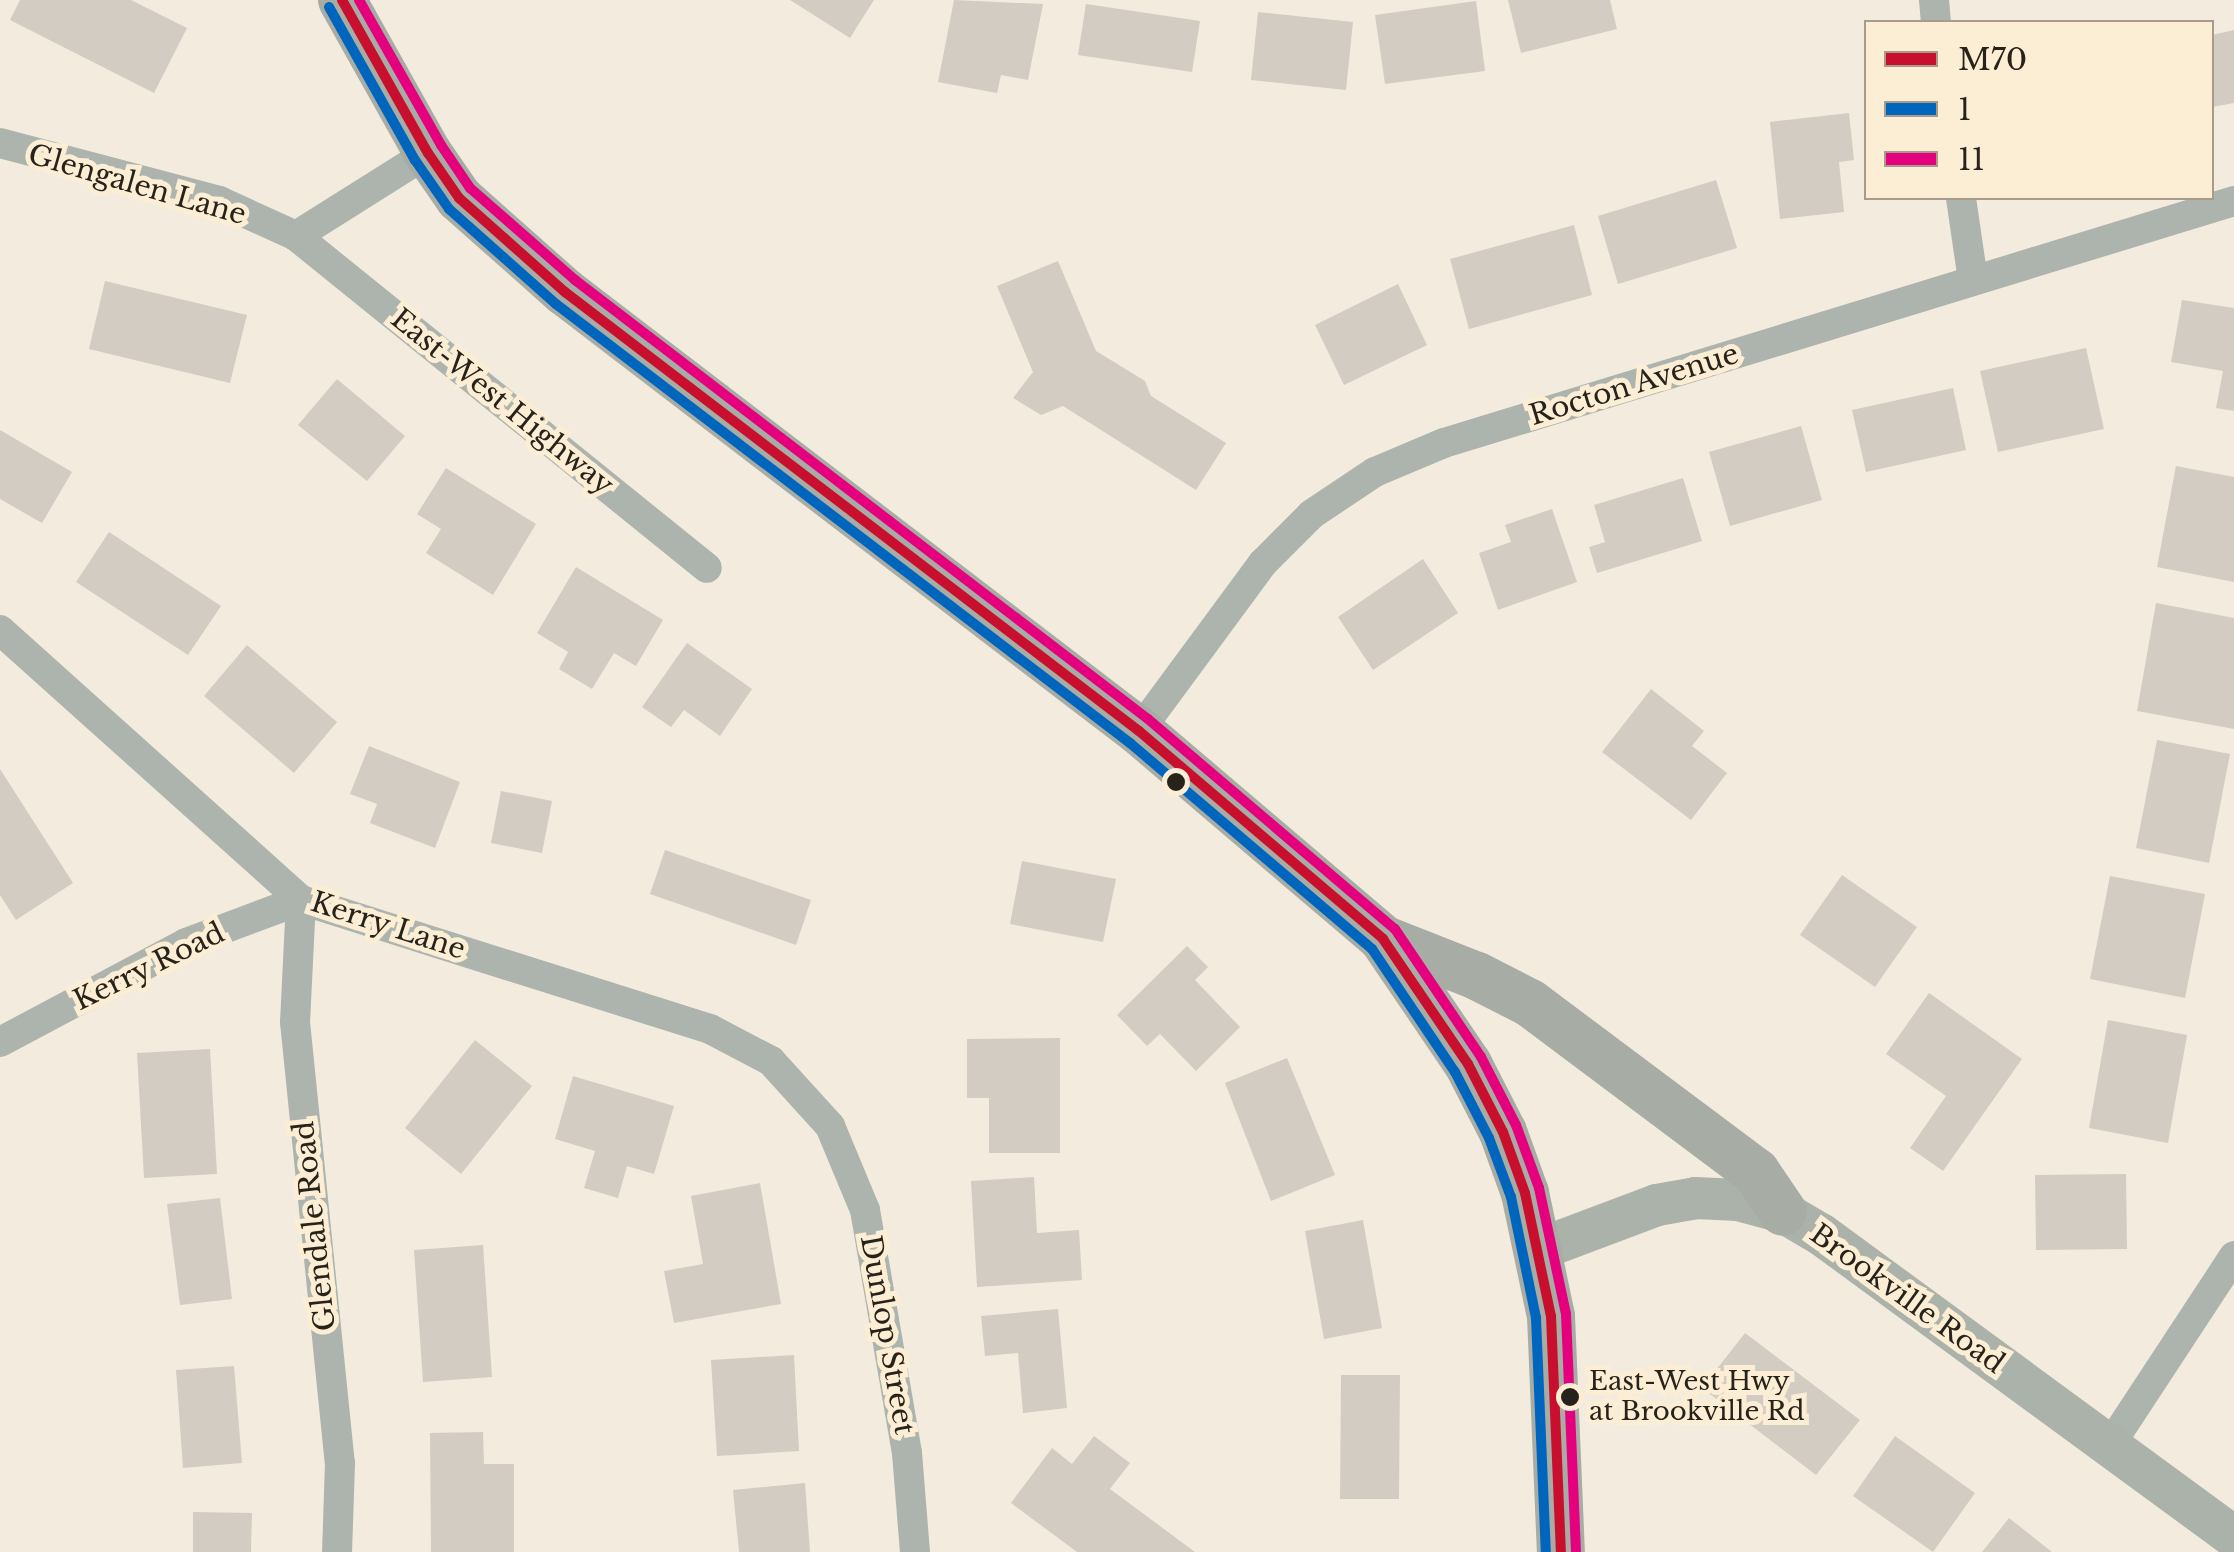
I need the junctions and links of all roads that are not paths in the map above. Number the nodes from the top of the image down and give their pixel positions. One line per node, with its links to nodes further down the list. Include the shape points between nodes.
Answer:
1 (342, 0): 3 (main road)
2 (0, 144): 6 (street, Glengalen Lane, via 219,202)
3 (428, 153): 6 (street); 10 (main road, via 459,198 565,292)
4 (1961, 200): 7 (street)
5 (2234, 201): 7 (street, Rocton Avenue)
6 (296, 236): 8 (street, East-West Highway)
7 (1973, 280): 10 (street, Rocton Avenue, via 1444,443 1375,472 1312,514 1263,563)
8 (707, 568)
9 (0, 630): 11 (street, Kerry Lane)
10 (1138, 731): 12 (main road)
11 (301, 900): 13 (street, Kerry Road, via 186,943); 14 (street, Kerry Lane, via 710,1029 771,1061); 20 (street, Glendale Road, via 294,1022 340,1463)
12 (1383, 939): 15 (main road, via 1530,1003 1756,1172); 16 (main road, via 1458,1048 1503,1132)
13 (0, 1042)
14 (830, 1126): 21 (street, Dunlop Street, via 866,1210 907,1453)
15 (1782, 1212): 16 (main road, Brookville Road, via 1696,1198 1657,1205); 18 (main road, Brookville Road)
16 (1540, 1249): 22 (main road, via 1558,1403)
17 (2234, 1256): 18 (street)
18 (2110, 1445): 19 (main road, Brookville Road)
19 (2234, 1537)
20 (337, 1552)
21 (915, 1552)
22 (1562, 1552)

